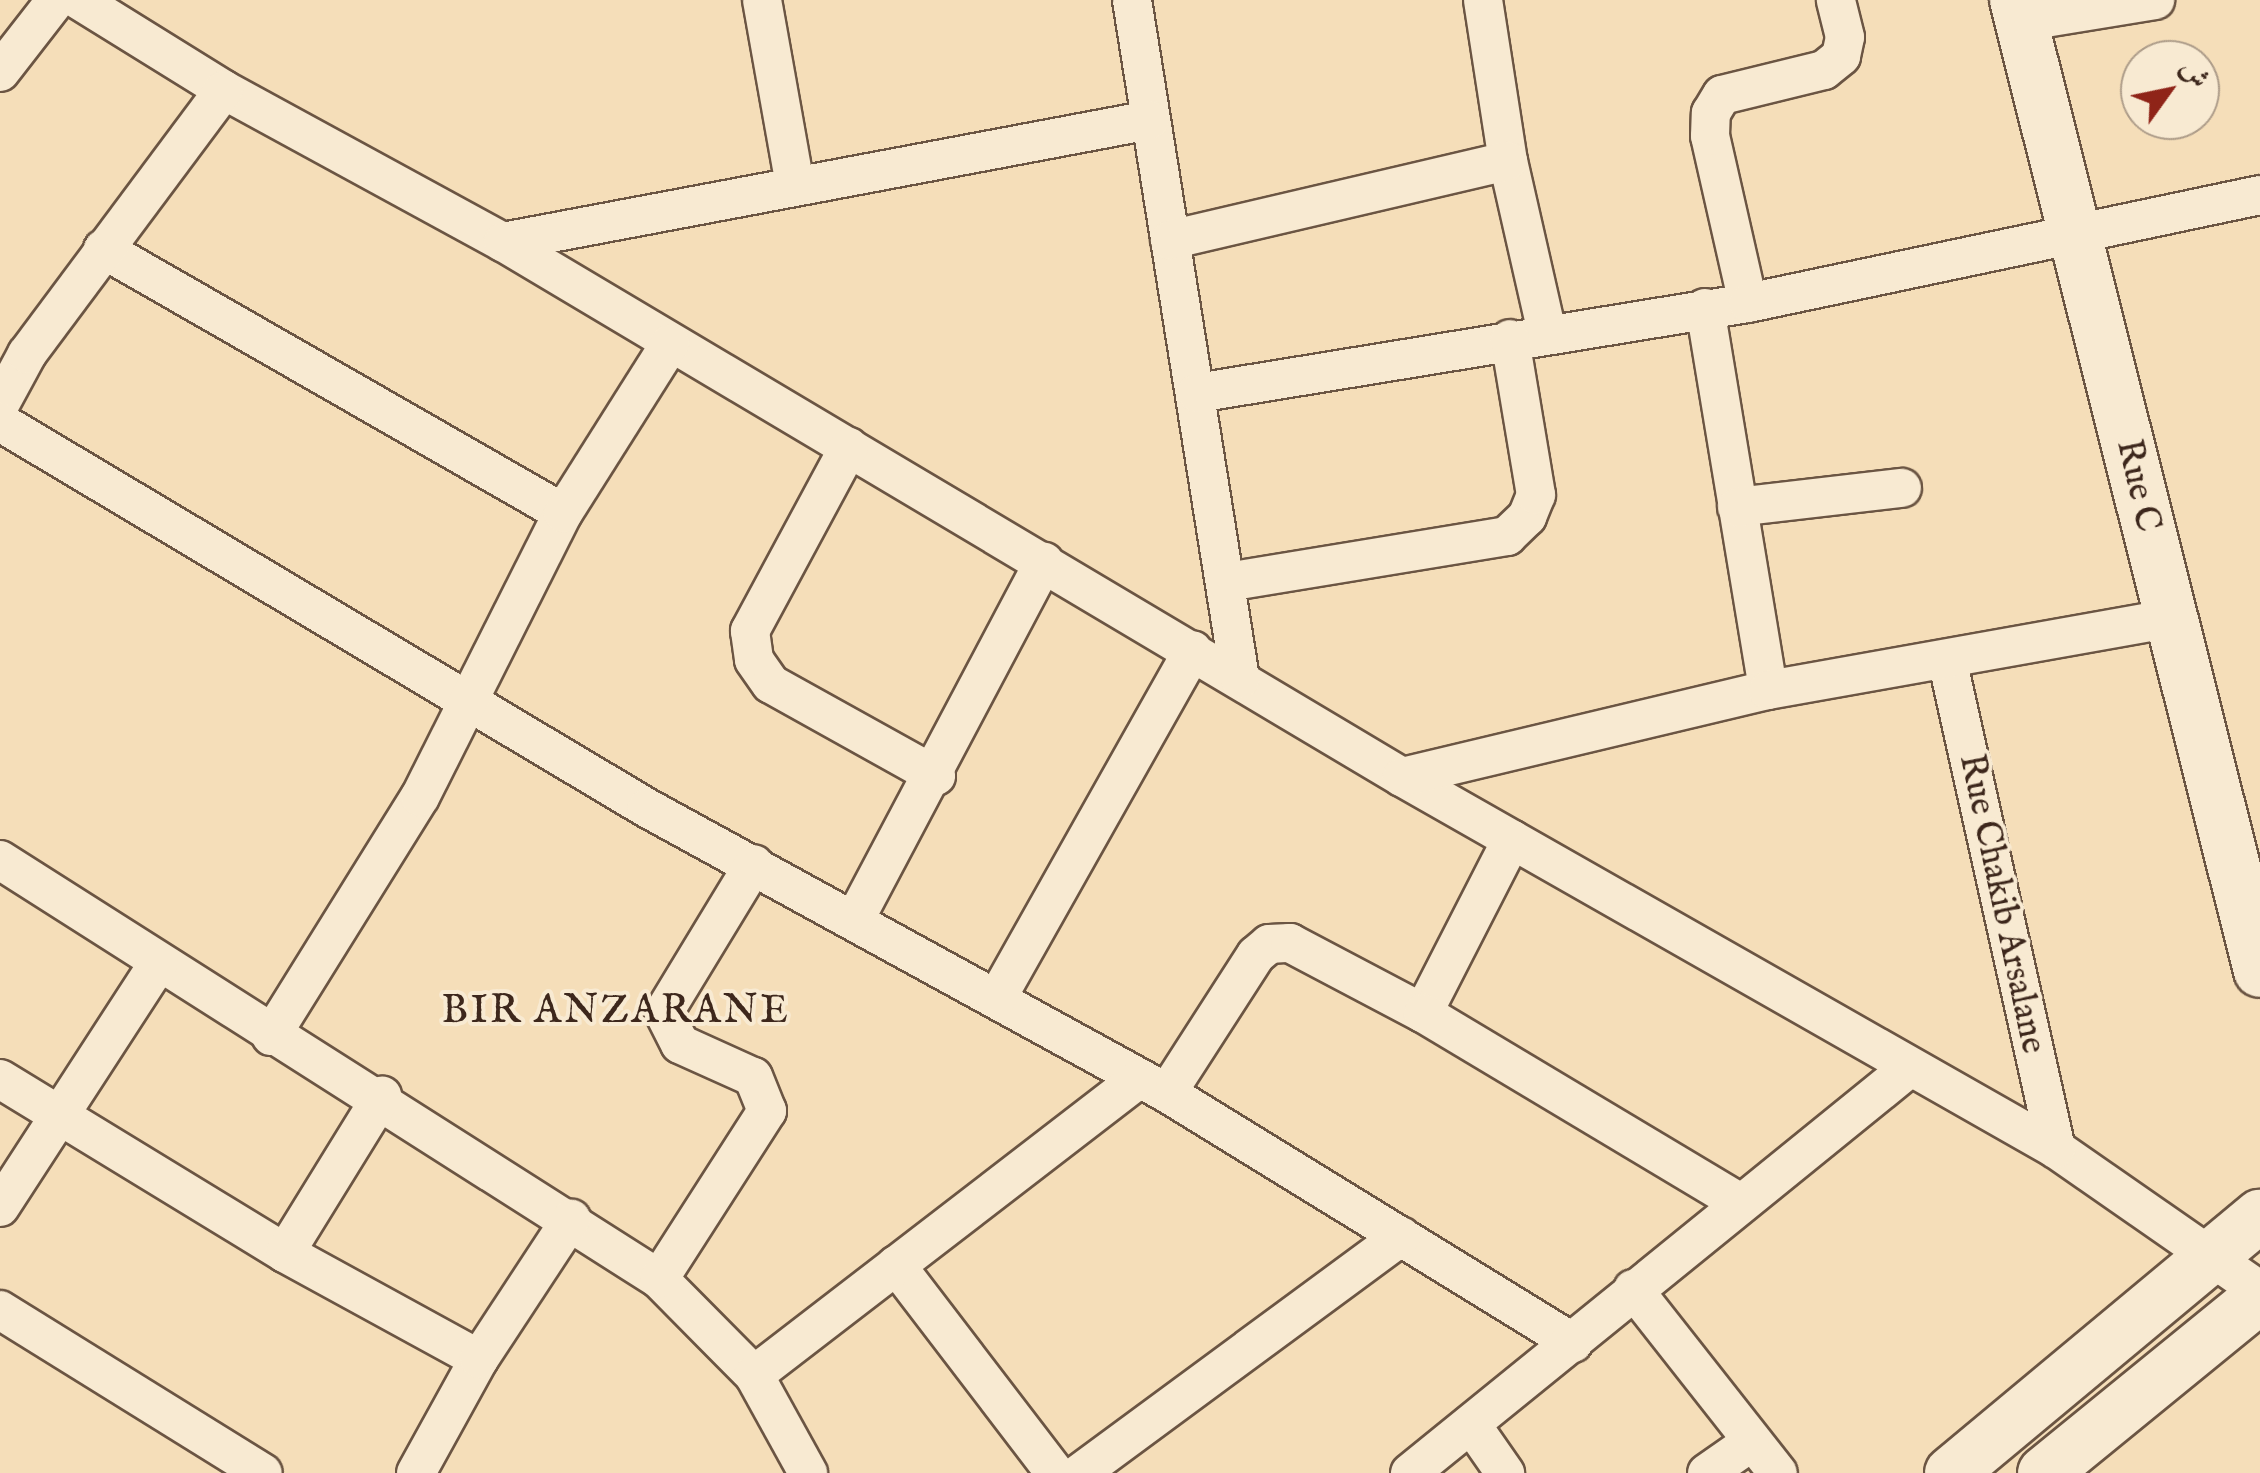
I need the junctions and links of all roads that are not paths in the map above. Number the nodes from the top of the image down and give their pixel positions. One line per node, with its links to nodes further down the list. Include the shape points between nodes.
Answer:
1 (56, 0): 9 (street)
2 (79, 0): 10 (street)
3 (762, 0): 13 (street)
4 (1132, 0): 11 (street)
5 (1482, 0): 12 (street)
6 (1836, 0): 19 (street, via 1845,36 1841,56 1824,70 1722,95 1711,113 1710,136)
7 (2155, 0): 8 (street)
8 (2018, 11): 15 (street, Rue C)
9 (0, 72)
10 (224, 90): 17 (street); 18 (street)
11 (1150, 120): 13 (street); 16 (street)
12 (1508, 162): 16 (street); 21 (street)
13 (794, 186): 17 (street)
14 (2260, 195): 15 (street)
15 (2078, 236): 19 (street); 34 (street, Rue C)
16 (1170, 240): 25 (street)
17 (503, 242): 24 (street)
18 (103, 249): 23 (street); 31 (street)
19 (1748, 302): 20 (street)
20 (1705, 308): 21 (street); 30 (street)
21 (1547, 332): 22 (street)
22 (1510, 339): 25 (street); 33 (street, via 1536,495 1527,517 1507,536)
23 (13, 344): 26 (street)
24 (670, 344): 28 (street); 31 (street)
25 (1197, 393): 33 (street)
26 (0, 404)
27 (0, 422): 39 (street)
28 (848, 447): 32 (street); 40 (street, via 750,631 754,660 771,684)
29 (1902, 488): 30 (street)
30 (1736, 506): 38 (street)
31 (563, 513): 39 (street)
32 (1044, 562): 35 (street); 40 (street)
33 (1226, 582): 37 (street)
34 (2168, 619): 36 (street); 47 (street, Rue C)
35 (1193, 650): 37 (street); 48 (street)
36 (1947, 659): 38 (street); 56 (street, Rue Chakib Arsalane)
37 (1240, 679): 41 (street)
38 (1768, 690): 41 (street)
39 (470, 697): 44 (street, via 647,808); 50 (street, via 420,797)
40 (936, 776): 45 (street)
41 (1402, 777): 42 (street)
42 (1512, 839): 49 (street); 51 (street)
43 (0, 860): 46 (street)
44 (754, 864): 45 (street); 65 (street, via 664,1012 680,1044 753,1077 767,1111)
45 (856, 917): 48 (street)
46 (159, 962): 50 (street); 55 (street)
47 (2260, 971)
48 (997, 998): 53 (street)
49 (1423, 1013): 53 (street, via 1290,943 1269,944); 57 (street)
50 (271, 1036): 54 (street)
51 (1909, 1068): 56 (street); 57 (street)
52 (0, 1080): 55 (street)
53 (1152, 1086): 61 (street); 64 (street)
54 (382, 1096): 60 (street); 62 (street)
55 (56, 1114): 58 (street); 62 (street)
56 (2056, 1149): 63 (street)
57 (1739, 1202): 66 (street)
58 (0, 1207)
59 (2260, 1216): 63 (street)
60 (572, 1219): 65 (street); 70 (street)
61 (1401, 1236): 69 (street); 78 (street)
62 (286, 1253): 70 (street)
63 (2214, 1256): 67 (street); 83 (street)
64 (896, 1264): 71 (street); 77 (street)
65 (659, 1278): 71 (street)
66 (1633, 1289): 69 (street); 73 (street)
67 (2260, 1294): 84 (street)
68 (0, 1310): 74 (street)
69 (1573, 1343): 72 (street)
70 (479, 1359): 75 (street)
71 (754, 1375): 76 (street)
72 (1471, 1424): 79 (street); 80 (street)
73 (1750, 1443): 81 (street); 82 (street)
74 (262, 1473)
75 (416, 1473)
76 (808, 1473)
77 (1056, 1473)
78 (1080, 1473)
79 (1410, 1473)
80 (1504, 1473)
81 (1707, 1473)
82 (1778, 1473)
83 (1951, 1473)
84 (2044, 1473)

